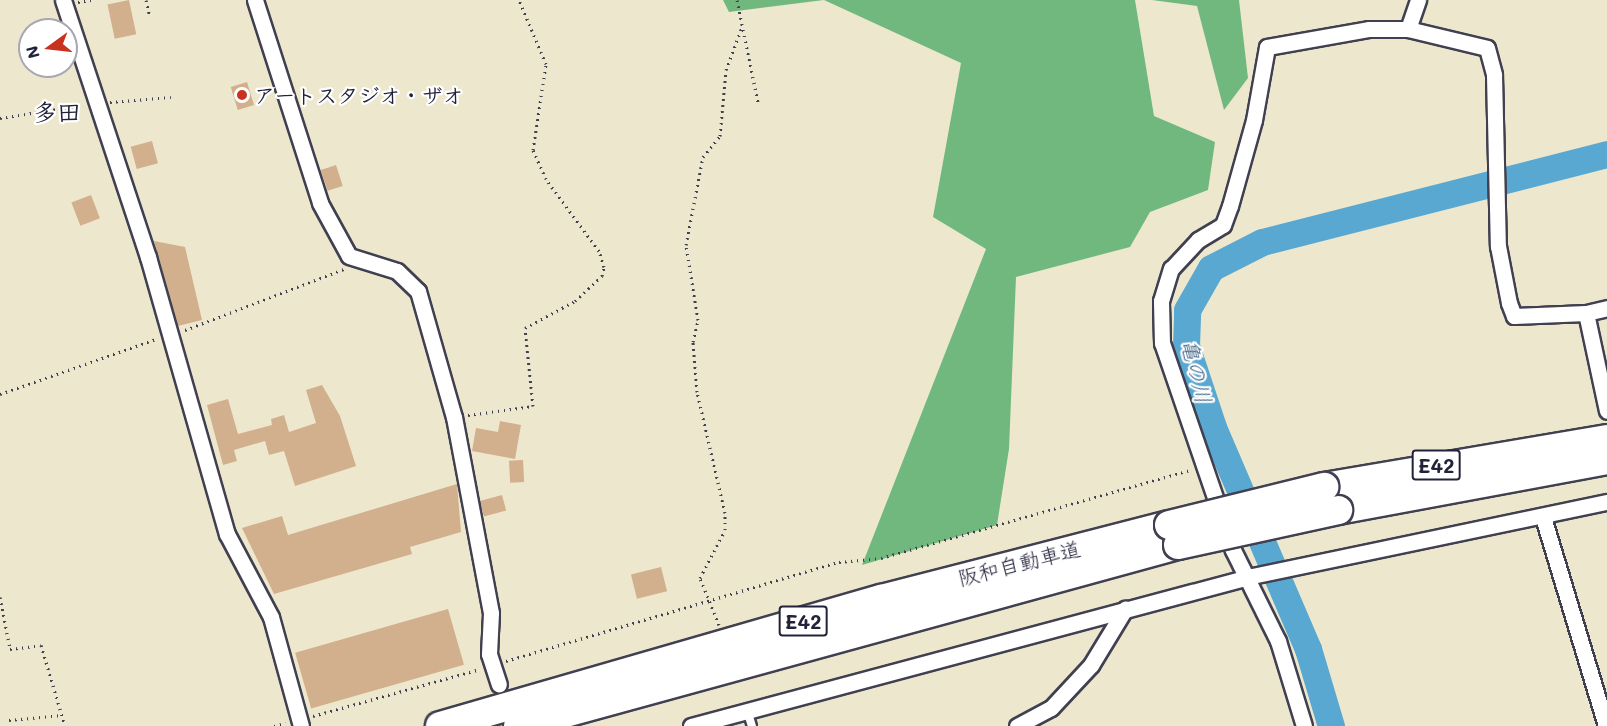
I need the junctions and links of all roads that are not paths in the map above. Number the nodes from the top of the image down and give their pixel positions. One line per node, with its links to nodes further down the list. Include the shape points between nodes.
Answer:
1 (63, 0): 18 (street, via 170,335 228,534 271,617)
2 (255, 0): 16 (street, via 311,183 349,256 397,271 418,291 454,417 491,613 493,665)
3 (1418, 0): 4 (street)
4 (1408, 29): 6 (street, via 1487,48 1494,75 1498,246 1514,316); 14 (street, via 1369,29 1267,47 1254,120 1223,225 1198,240 1171,269 1161,301 1162,343 1172,382)
5 (1607, 308): 6 (street)
6 (1586, 313): 7 (street)
7 (1607, 411)
8 (1607, 439): 9 (highway, 阪和自動車道 / E42)
9 (1551, 459): 10 (highway, 阪和自動車道 / E42); 13 (highway, 阪和自動車道 / E42, bridge, via 1331,498)
10 (1607, 460)
11 (1607, 502): 12 (street)
12 (1543, 517): 14 (street); 25 (street)
13 (1173, 535): 19 (highway, 阪和自動車道 / E42, via 880,599); 20 (highway, 阪和自動車道 / E42)
14 (1249, 577): 15 (street); 24 (street, via 1278,641)
15 (1125, 609): 17 (street); 23 (street, via 1092,665 1052,708)
16 (499, 684)
17 (747, 709): 21 (street); 22 (lane)
18 (300, 723)
19 (440, 726)
20 (518, 726)
21 (691, 726)
22 (752, 726)
23 (1017, 726)
24 (1304, 726)
25 (1606, 726)

